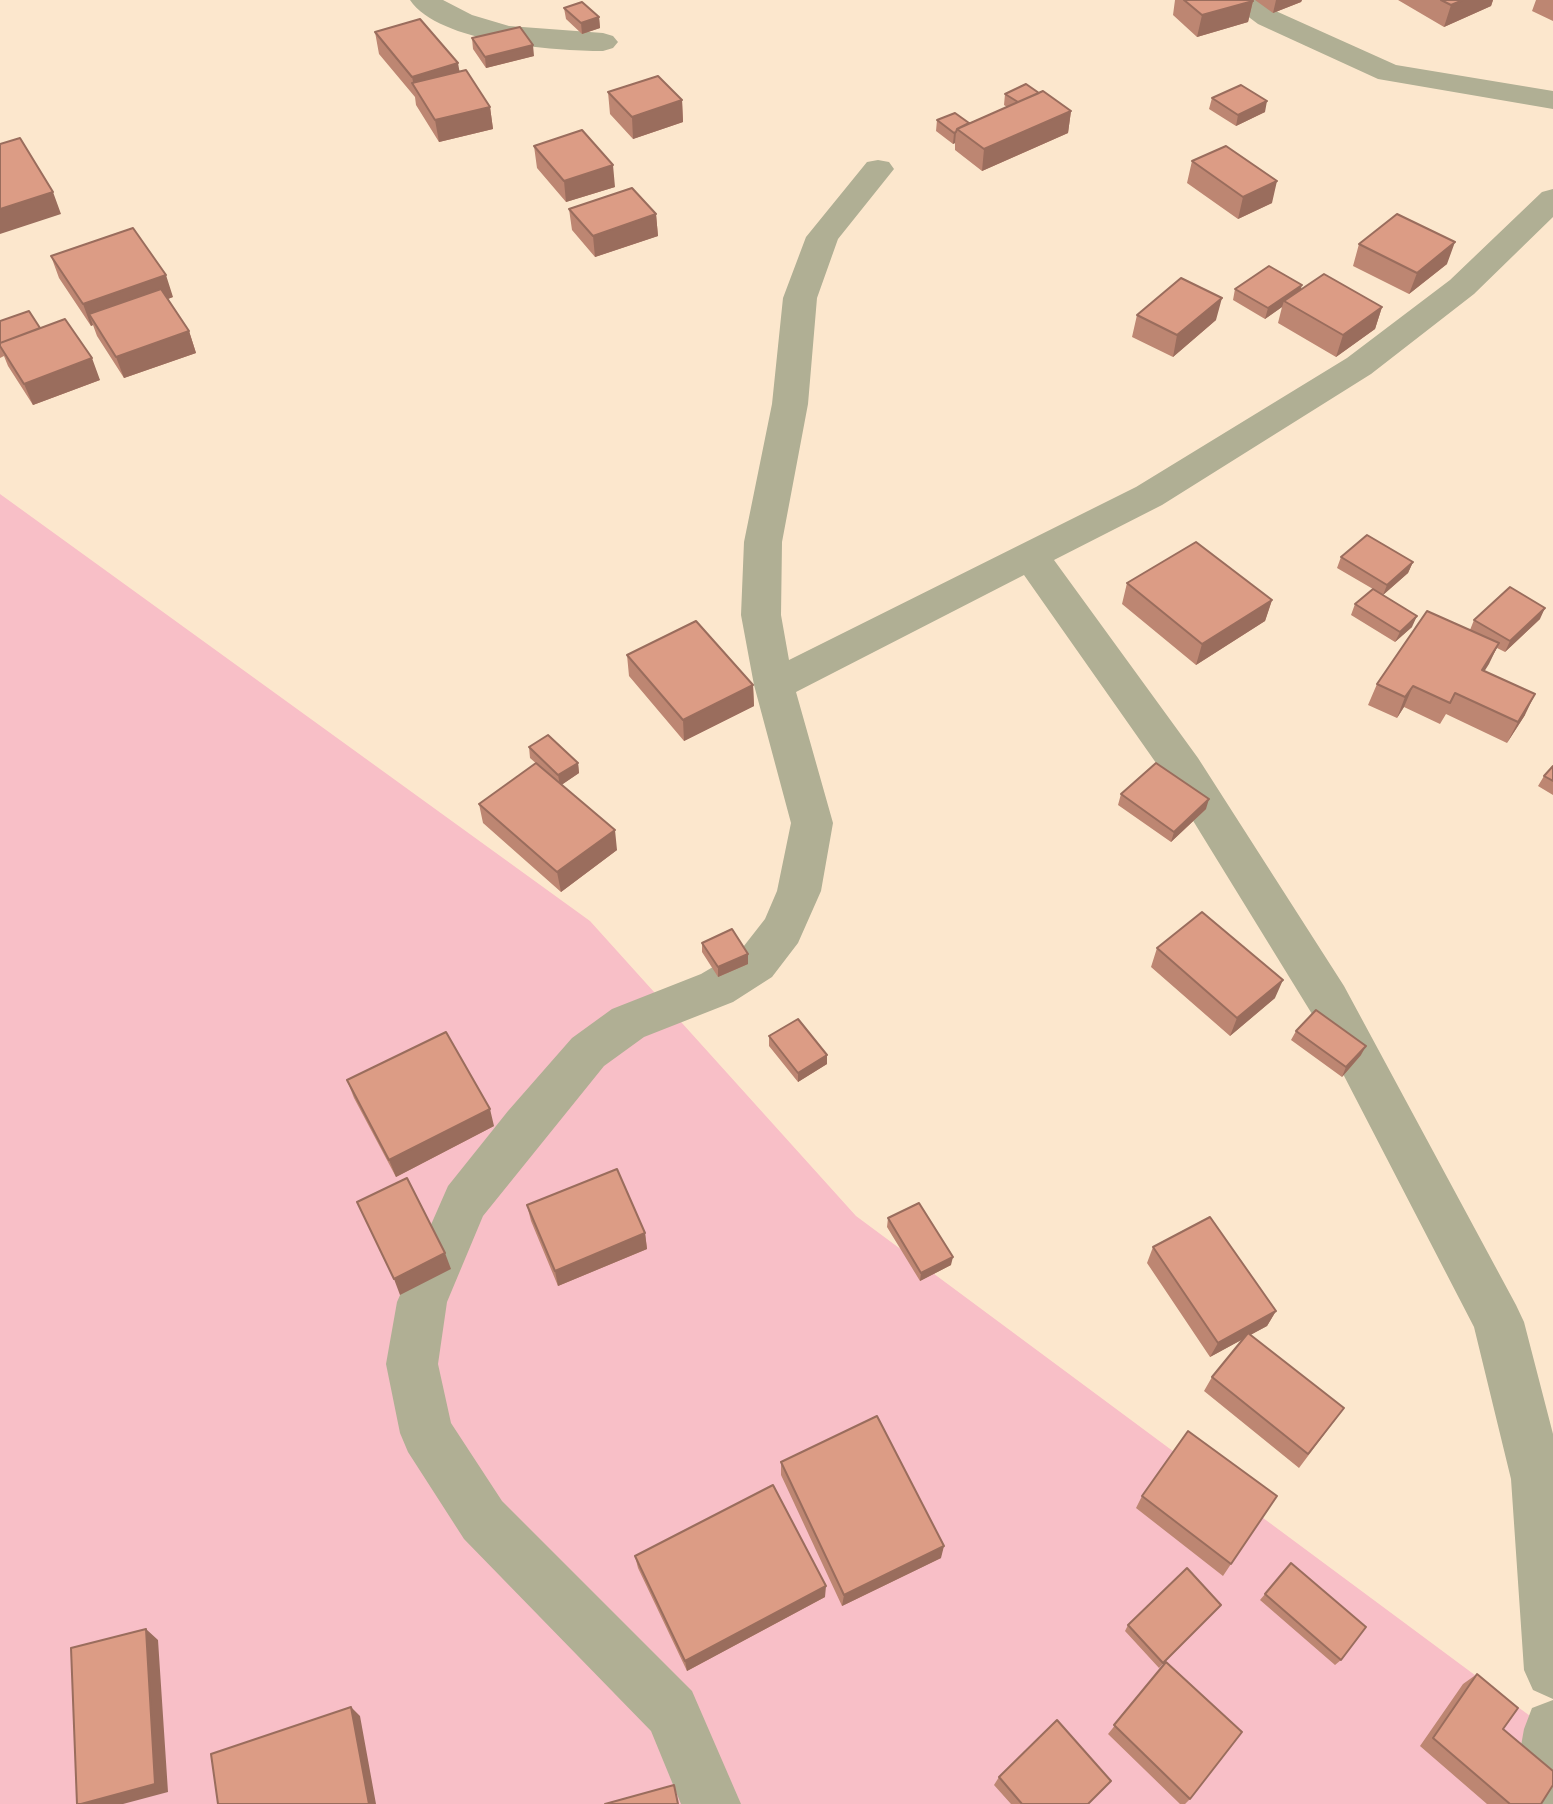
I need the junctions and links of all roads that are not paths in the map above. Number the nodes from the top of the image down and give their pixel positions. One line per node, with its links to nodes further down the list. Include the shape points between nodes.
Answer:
1 (424, 0): 3 (street, via 448,17 505,32 561,43)
2 (1240, 0): 4 (street, via 1389,73)
3 (603, 42)
4 (1553, 100)
5 (878, 169): 8 (street, via 822,237 800,298 790,404 763,542 761,615)
6 (1553, 199): 7 (street, via 1462,287 1359,366 1149,496)
7 (1030, 555): 8 (street); 9 (street, via 1183,769 1328,1000 1498,1322 1538,1479)
8 (774, 685): 11 (street, via 812,823 799,891 782,930 756,964 717,988 628,1023 588,1052 534,1115 465,1202 422,1302 412,1364 427,1433 483,1520 672,1711)
9 (1553, 1670)
10 (1553, 1729): 12 (street, via 1545,1778)
11 (711, 1804)
12 (1529, 1804)

